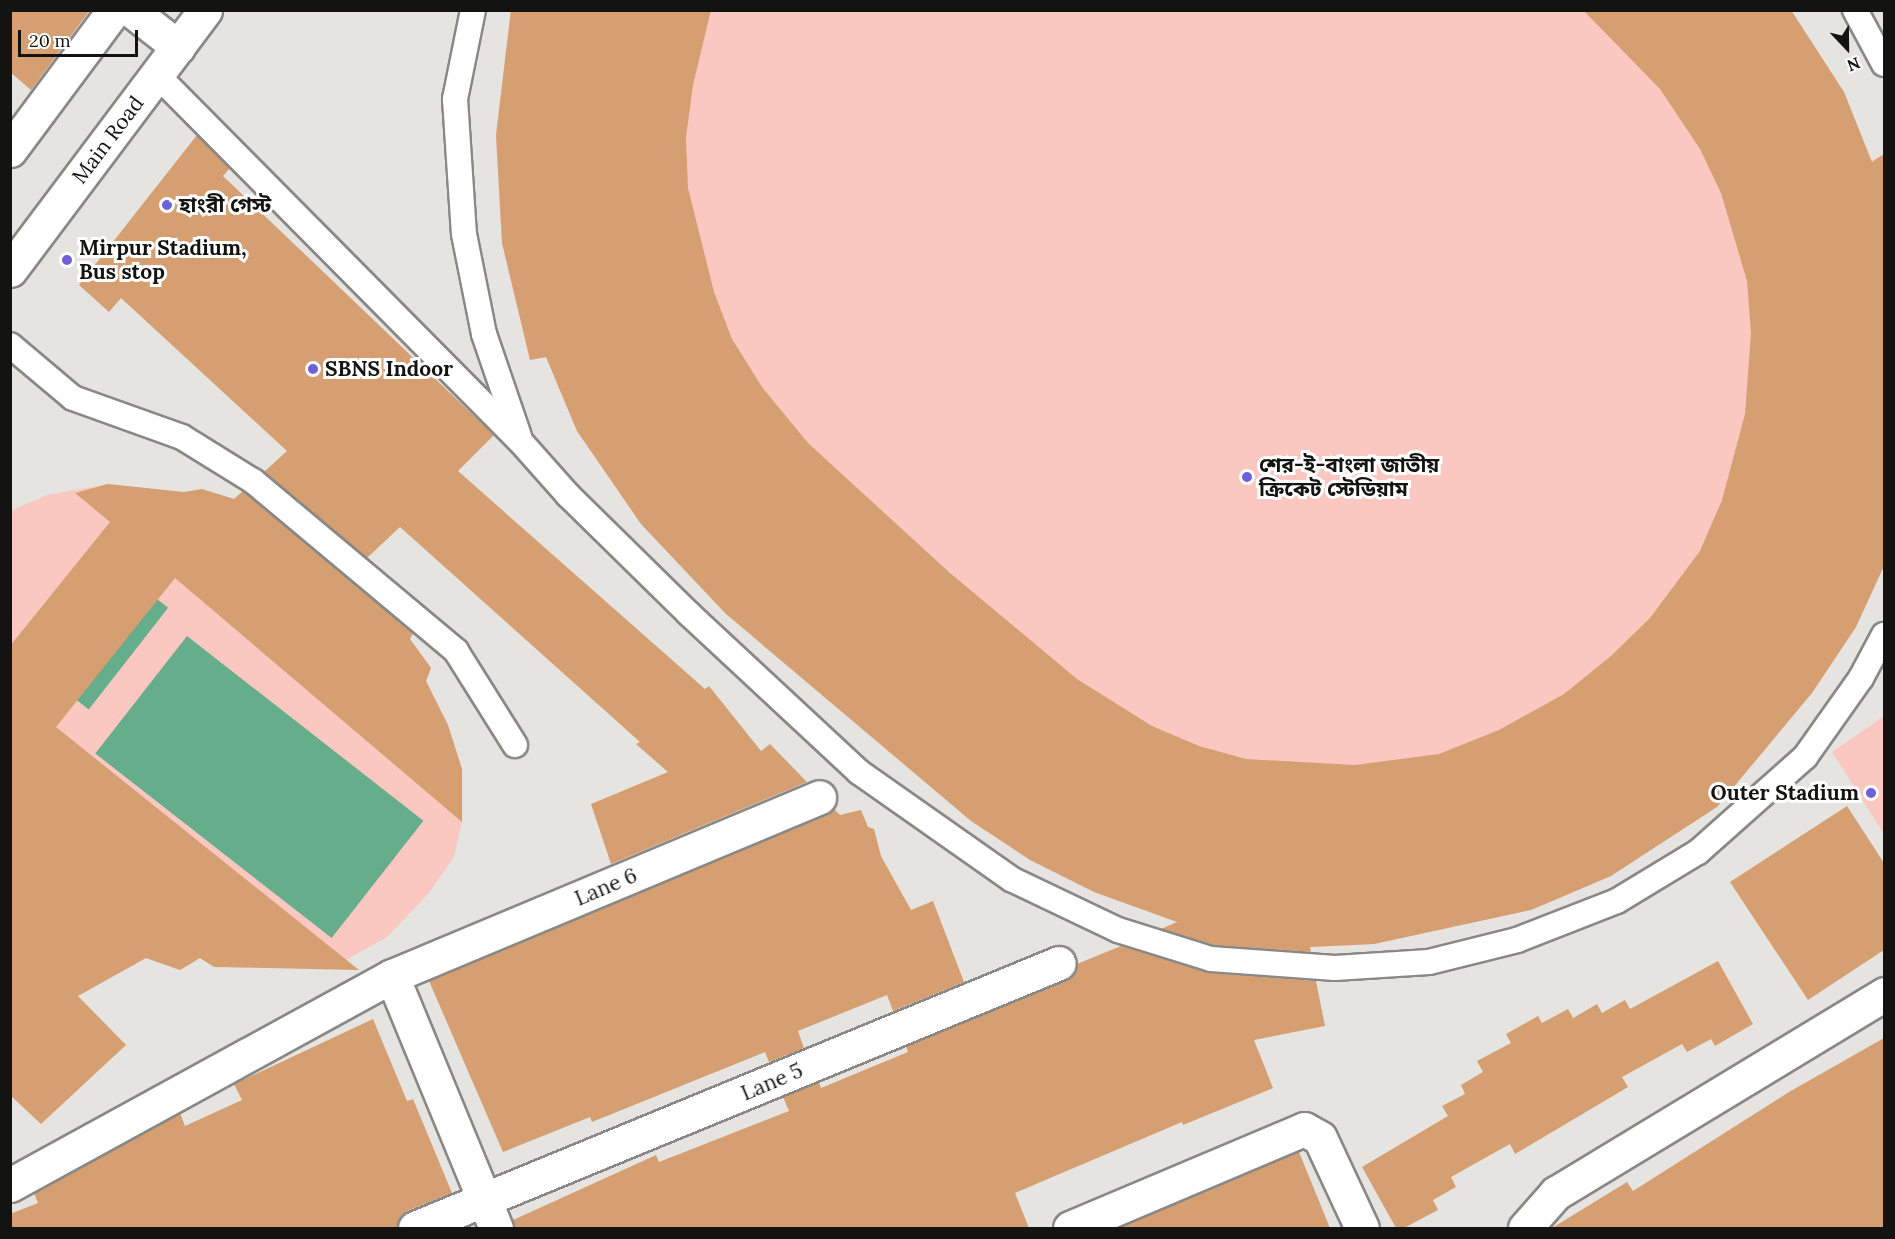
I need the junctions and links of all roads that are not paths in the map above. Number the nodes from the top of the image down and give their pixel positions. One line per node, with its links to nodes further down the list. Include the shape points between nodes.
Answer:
1 (114, 10): 9 (street)
2 (131, 10): 6 (street)
3 (205, 10): 6 (street, Main Road)
4 (473, 10): 12 (lane, via 455,99 464,234 484,334)
5 (1861, 14): 7 (lane)
6 (178, 47): 8 (street, Main Road)
7 (1884, 64)
8 (157, 75): 10 (street, Main Road); 12 (lane)
9 (10, 150)
10 (10, 270)
11 (10, 345): 14 (lane, via 73,398 182,437 253,481 456,651)
12 (520, 441): 13 (lane, via 568,495 689,614 859,772 1011,879 1118,930 1211,959 1335,968 1429,962 1517,940 1617,901 1698,852 1805,757 1861,678)
13 (1884, 635)
14 (515, 745)
15 (819, 797): 17 (street, Lane 6)
16 (1059, 963): 20 (street, Lane 5)
17 (392, 976): 19 (street, Lane 6); 20 (street)
18 (1884, 994): 24 (street, via 1556,1193)
19 (10, 1185)
20 (490, 1215): 21 (street, Lane 5)
21 (415, 1228)
22 (1070, 1228): 23 (street, via 1304,1129 1320,1138)
23 (1362, 1228)
24 (1524, 1228)

